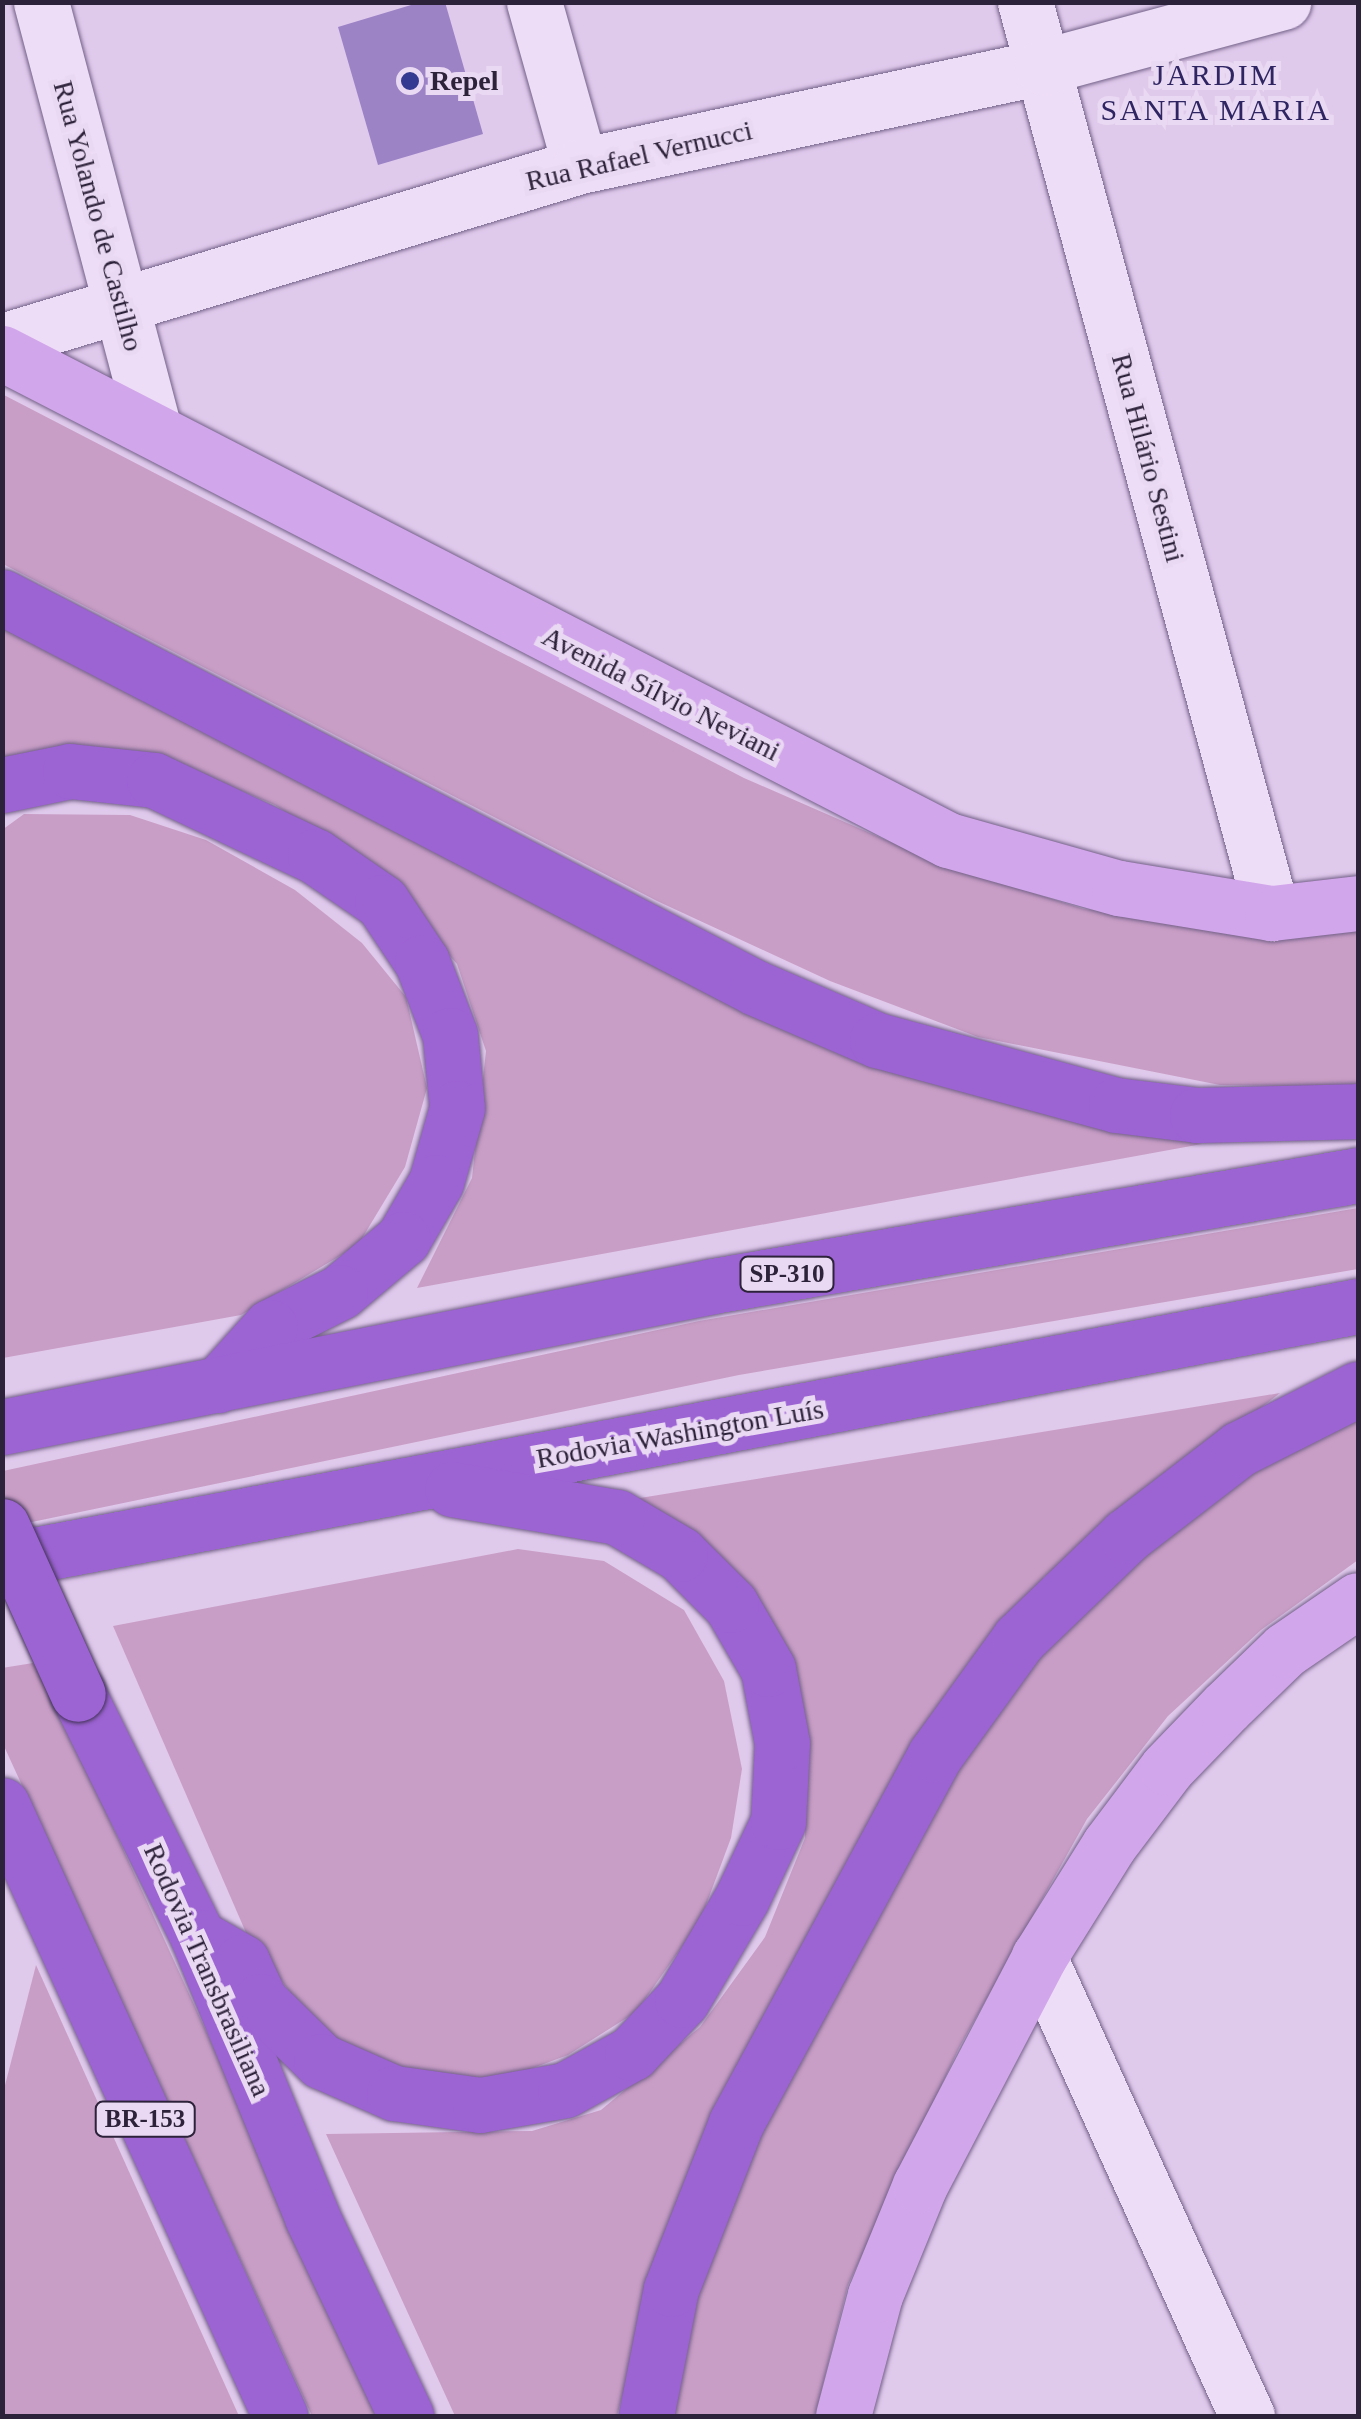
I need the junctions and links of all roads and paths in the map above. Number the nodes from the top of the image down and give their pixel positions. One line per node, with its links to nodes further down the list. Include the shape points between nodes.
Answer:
1 (41, 2): 7 (street, Rua Yolando de Castilho)
2 (534, 2): 6 (street)
3 (1025, 2): 5 (street, Rua Hilário Sestini)
4 (1283, 2): 5 (street, Rua Rafael Vernucci)
5 (1042, 67): 6 (street, Rua Rafael Vernucci); 14 (street, Rua Hilário Sestini)
6 (580, 166): 7 (street, Rua Rafael Vernucci)
7 (122, 306): 8 (street, Rua Rafael Vernucci); 10 (street, Rua Yolando de Castilho)
8 (2, 340)
9 (2, 354): 10 (main road, Avenida Sílvio Neviani)
10 (154, 430): 14 (main road, Avenida Sílvio Neviani, via 948,840 1119,888)
11 (2, 598): 15 (highway, via 756,988 877,1040 1116,1105 1198,1115)
12 (2, 785): 18 (highway, via 70,771 154,780 315,856 382,902 422,962 450,1035 457,1108 436,1182 403,1239 340,1292 270,1328)
13 (1358, 903): 14 (main road, Avenida Sílvio Neviani)
14 (1272, 913)
15 (1358, 1111)
16 (1358, 1175): 18 (highway, SP-310, via 713,1286)
17 (1358, 1306): 21 (highway, Rodovia Washington Luís)
18 (218, 1385): 20 (highway, SP-310)
19 (1358, 1389): 31 (highway, via 1239,1450 1126,1536 1020,1639 936,1756 736,2123 670,2289)
20 (2, 1427)
21 (415, 1482): 23 (highway, Rodovia Washington Luís); 26 (highway, via 617,1517 680,1554 731,1606 768,1669 782,1743 778,1822 742,1898 682,2000 632,2053 565,2090 480,2105 394,2093 320,2061 260,2001 242,1962)
22 (2, 1526): 26 (highway, Rodovia Transbrasiliana, bridge)
23 (2, 1561)
24 (1358, 1600): 27 (main road, via 1285,1650 1166,1768 1108,1845)
25 (5, 1822): 29 (highway, BR-153)
26 (198, 1936): 30 (highway, Rodovia Transbrasiliana, via 312,2217)
27 (1039, 1957): 28 (main road, via 920,2185 875,2295); 32 (street)
28 (844, 2412)
29 (280, 2416)
30 (406, 2416)
31 (646, 2416)
32 (1248, 2416)

